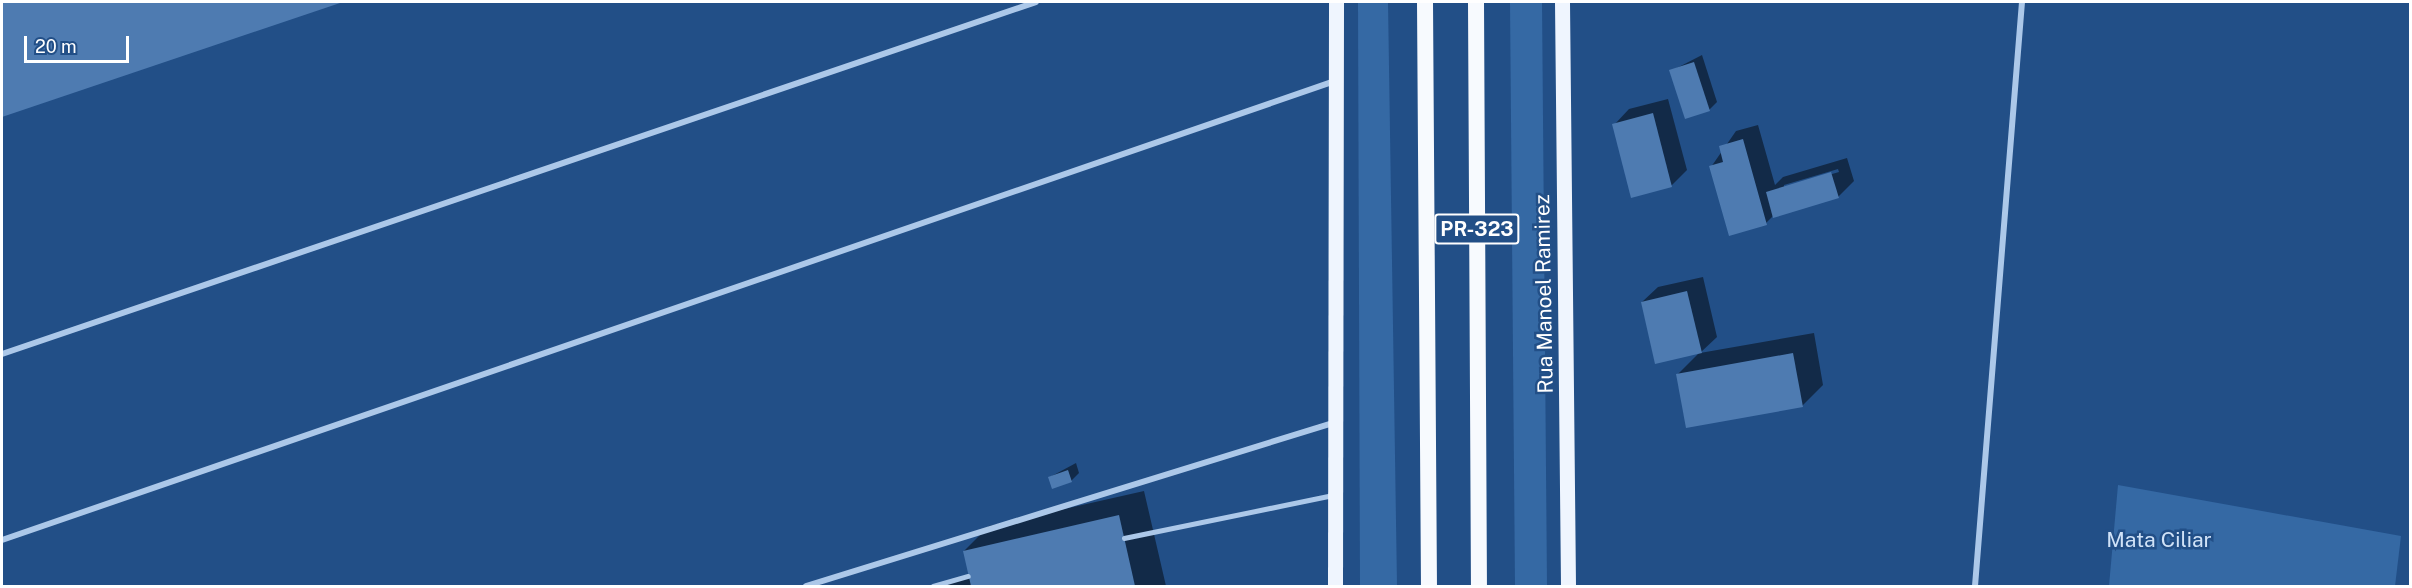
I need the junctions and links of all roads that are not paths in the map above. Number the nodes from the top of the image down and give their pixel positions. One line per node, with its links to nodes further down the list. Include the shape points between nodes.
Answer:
1 (1036, 2): 8 (street)
2 (1336, 2): 7 (main road)
3 (1425, 2): 17 (highway, PR-323)
4 (1476, 2): 18 (highway, PR-323)
5 (1562, 2): 19 (main road, Rua Manoel Ramirez)
6 (2022, 2): 20 (street)
7 (1335, 81): 9 (main road); 12 (street)
8 (2, 354)
9 (1333, 423): 10 (main road); 14 (street)
10 (1336, 495): 11 (lane); 16 (main road)
11 (1124, 538)
12 (2, 540)
13 (968, 576): 15 (lane)
14 (806, 586)
15 (933, 586)
16 (1335, 586)
17 (1429, 586)
18 (1479, 586)
19 (1568, 586)
20 (1975, 586)

